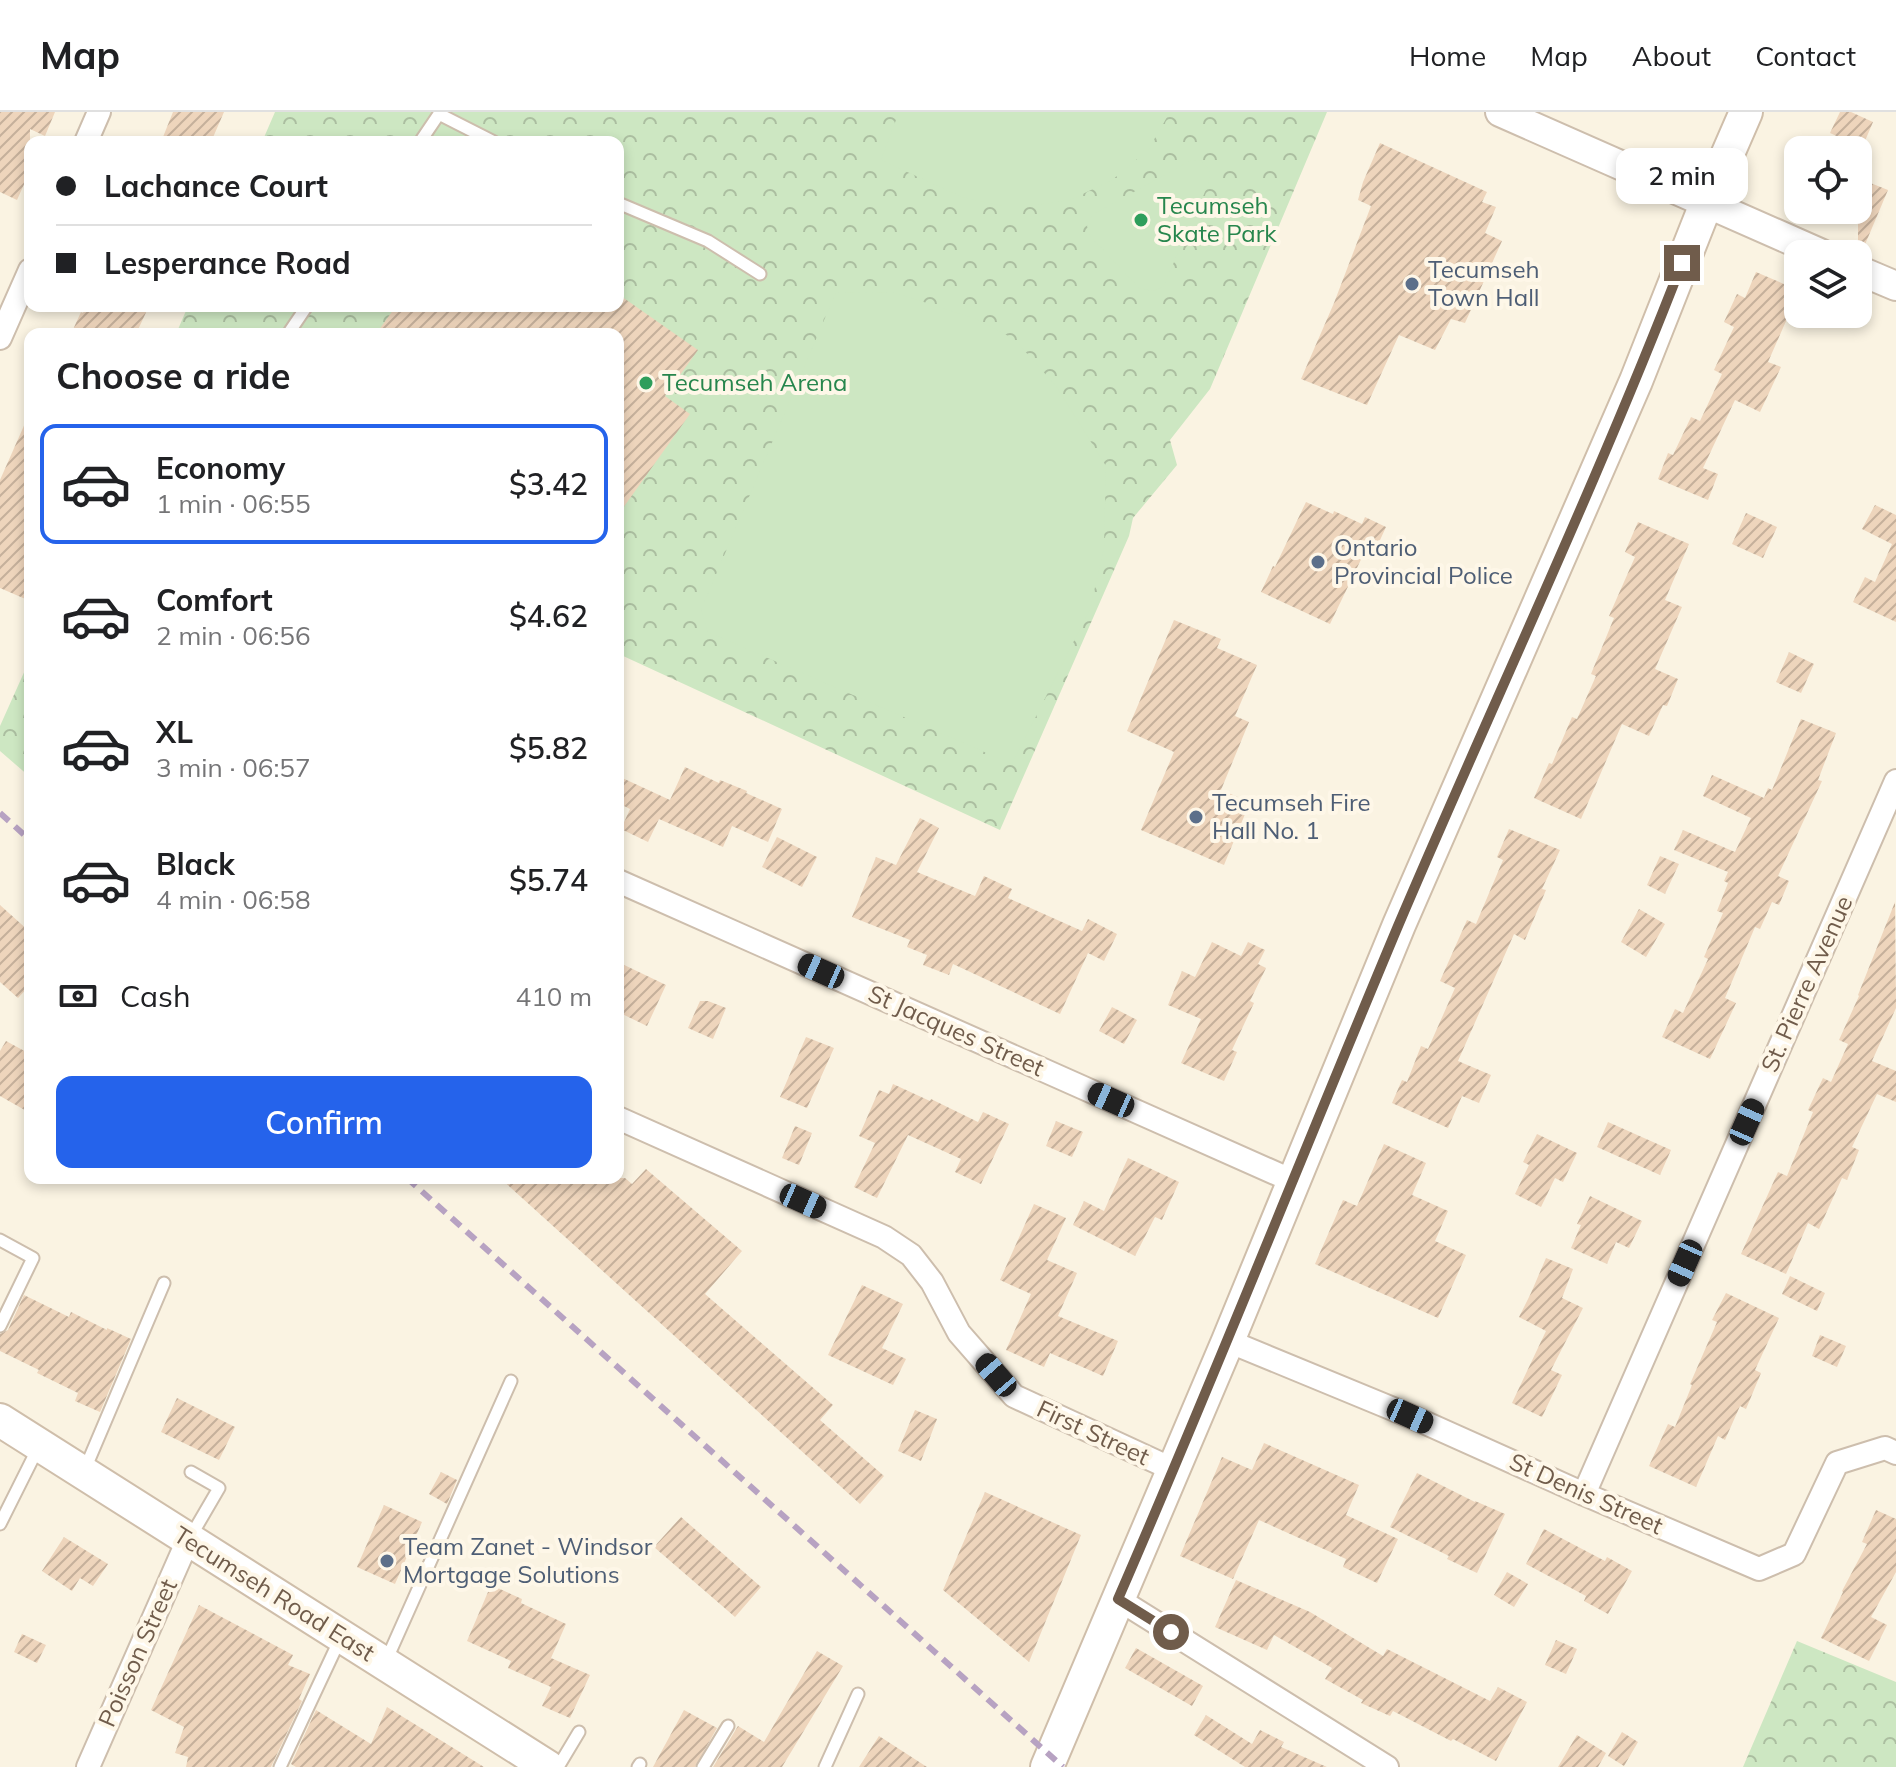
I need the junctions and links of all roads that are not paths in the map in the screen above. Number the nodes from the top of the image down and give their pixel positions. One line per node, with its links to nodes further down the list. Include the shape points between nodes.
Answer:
1 (99, 112): 4 (street)
2 (1500, 112): 7 (street)
3 (1746, 112): 7 (main road)
4 (89, 136)
5 (424, 136): 6 (lane, via 439,114)
6 (482, 136)
7 (1706, 204): 9 (street); 18 (main road, via 1636,381)
8 (624, 206): 10 (lane, via 708,241)
9 (1790, 240)
10 (760, 274)
11 (1872, 276): 13 (street)
12 (24, 284): 14 (street)
13 (1896, 286)
14 (0, 338)
15 (1896, 781): 30 (street, St. Pierre Avenue)
16 (624, 884): 18 (street, St Jacques Street)
17 (624, 1121): 27 (street, First Street, via 884,1237 911,1255 959,1333 1014,1396)
18 (1293, 1181): 22 (main road)
19 (0, 1240): 21 (lane, via 33,1258)
20 (164, 1283): 29 (lane)
21 (0, 1326)
22 (1228, 1341): 27 (main road); 30 (street, St Denis Street)
23 (511, 1381): 35 (lane)
24 (0, 1420): 25 (main road, Tecumseh Road East)
25 (39, 1445): 29 (main road, Tecumseh Road East); 31 (lane)
26 (1896, 1453): 30 (street, St Denis Street, via 1885,1448 1837,1463 1794,1554 1759,1569)
27 (1172, 1469): 33 (main road)
28 (191, 1472): 32 (lane, via 219,1488)
29 (83, 1474): 32 (main road, Tecumseh Road East)
30 (1584, 1494)
31 (0, 1524)
32 (188, 1540): 34 (main road, Tecumseh Road East); 40 (street, Poisson Street)
33 (1118, 1599): 44 (main road); 45 (street)
34 (341, 1636): 35 (main road, Tecumseh Road East); 41 (lane)
35 (385, 1664): 39 (main road, Tecumseh Road East)
36 (858, 1694): 43 (lane)
37 (728, 1726): 42 (lane)
38 (579, 1732): 39 (lane)
39 (543, 1765)
40 (88, 1767)
41 (280, 1767)
42 (703, 1767)
43 (825, 1767)
44 (1047, 1767)
45 (1387, 1767)

